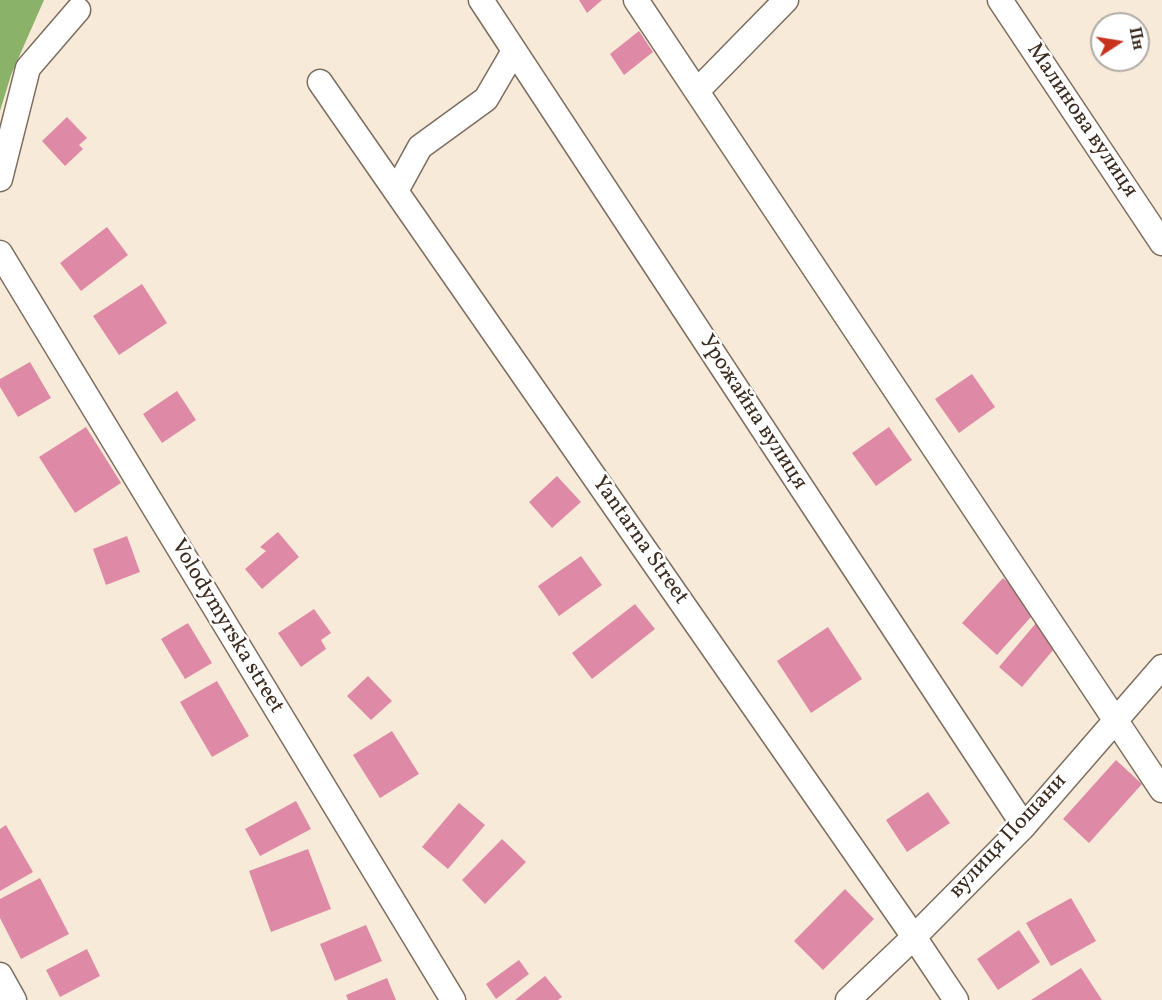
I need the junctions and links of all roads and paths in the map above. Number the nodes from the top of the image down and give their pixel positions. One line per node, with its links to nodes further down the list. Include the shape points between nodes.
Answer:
1 (481, 0): 6 (street, Урожайна вулиця)
2 (636, 0): 8 (street)
3 (786, 0): 8 (street)
4 (1000, 0): 11 (street, Малинова вулиця)
5 (78, 10): 9 (street, via 28,68)
6 (514, 51): 10 (street, via 486,99 420,147); 16 (street, Урожайна вулиця)
7 (320, 82): 10 (street, Yantarna Street)
8 (697, 91): 14 (street)
9 (0, 179)
10 (396, 191): 17 (street, Yantarna Street)
11 (1162, 243)
12 (0, 254): 20 (street, Volodymyrska street)
13 (1162, 667): 14 (street, вулиця Пошани)
14 (1116, 719): 15 (street); 16 (street, вулиця Пошани)
15 (1162, 790)
16 (1023, 826): 17 (street, вулиця Пошани)
17 (914, 937): 21 (street, вулиця Пошани); 22 (street, Yantarna Street)
18 (0, 975): 19 (street)
19 (14, 1000)
20 (453, 1000)
21 (848, 1000)
22 (956, 1000)

